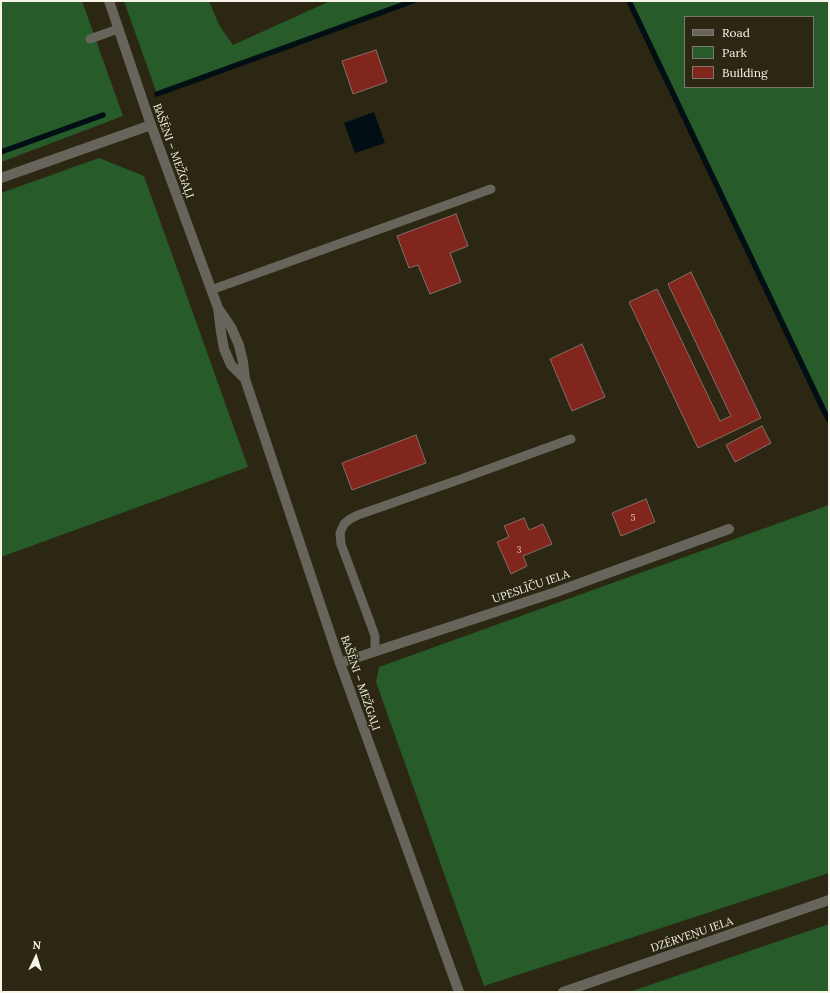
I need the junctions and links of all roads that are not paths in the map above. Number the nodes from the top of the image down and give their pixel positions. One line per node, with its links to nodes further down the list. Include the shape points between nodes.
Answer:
1 (109, 1): 2 (street, BAŠĒNI – MEŽGAĻI)
2 (118, 29): 3 (lane); 4 (street, BAŠĒNI – MEŽGAĻI)
3 (90, 39)
4 (150, 125): 5 (street); 7 (street, BAŠĒNI – MEŽGAĻI)
5 (1, 178)
6 (491, 189): 7 (lane)
7 (211, 290): 8 (street, BAŠĒNI – MEŽGAĻI)
8 (218, 308): 9 (street, BAŠĒNI – MEŽGAĻI, via 239,345); 9 (street, BAŠĒNI – MEŽGAĻI, via 224,349 231,365)
9 (245, 379): 13 (street, BAŠĒNI – MEŽGAĻI)
10 (571, 439): 12 (lane, via 358,515 344,524 340,533 341,544 375,636)
11 (729, 528): 12 (street, UPESLĪČU IELA, via 556,592)
12 (375, 652): 13 (street, UPESLĪČU IELA)
13 (340, 663): 15 (street, BAŠĒNI – MEŽGAĻI)
14 (829, 900): 16 (street, DZĒRVEŅU IELA)
15 (459, 992)
16 (563, 992)

